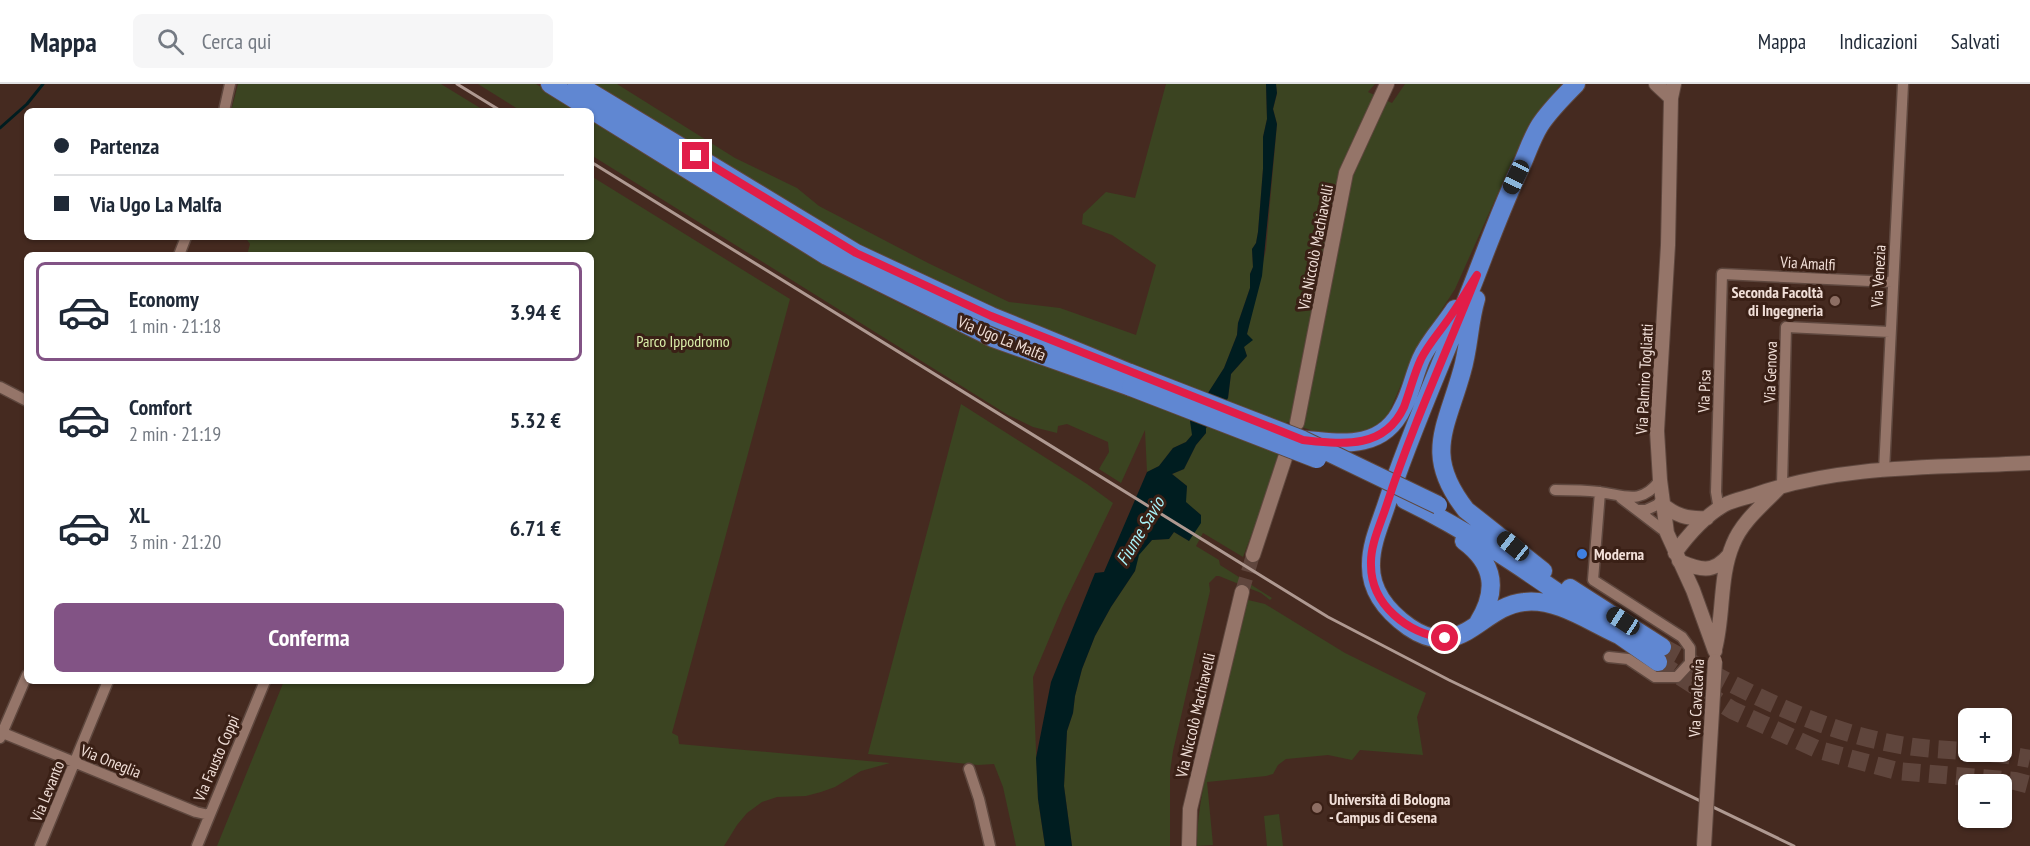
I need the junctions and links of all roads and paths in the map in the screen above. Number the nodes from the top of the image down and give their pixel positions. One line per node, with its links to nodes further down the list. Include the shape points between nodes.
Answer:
1 (230, 84): 10 (street)
2 (550, 84): 11 (highway, Via Ugo La Malfa)
3 (577, 84): 18 (highway, Via Ugo La Malfa, via 856,253)
4 (1387, 84): 21 (street, Via Niccolò Machiavelli, via 1346,173)
5 (1576, 84): 13 (highway, via 1540,126)
6 (1656, 84): 9 (street)
7 (1674, 84): 9 (street, Via Palmiro Togliatti)
8 (1903, 84): 16 (street, Via Venezia)
9 (1671, 98): 25 (street, Via Palmiro Togliatti, via 1668,245 1657,431)
10 (225, 108)
11 (589, 108)
12 (594, 111): 18 (highway, Via Ugo La Malfa, via 827,256 993,338)
13 (1508, 193): 15 (highway); 39 (highway, via 1444,427 1441,462 1466,510)
14 (1722, 274): 16 (street, Via Amalfi); 33 (street, Via Pisa, via 1716,492)
15 (1477, 275): 21 (highway, via 1425,351 1403,408 1384,433 1364,442 1330,443); 41 (highway, via 1394,482 1371,565 1380,600 1410,628 1445,638 1467,633)
16 (1892, 282): 17 (street, Via Venezia)
17 (1890, 332): 24 (street, Via Venezia); 26 (street, Via Genova, via 1786,327)
18 (1130, 380): 21 (highway, Via Ugo La Malfa, bridge); 30 (highway, Via Ugo La Malfa, bridge)
19 (0, 387): 20 (street)
20 (24, 399)
21 (1300, 432): 39 (highway, Via Ugo La Malfa, bridge, via 1438,505)
22 (1285, 458): 37 (street)
23 (2030, 463): 24 (street)
24 (1884, 471): 26 (street)
25 (1659, 480): 29 (street, via 1646,494); 31 (street, Via Palmiro Togliatti)
26 (1782, 485): 33 (street); 36 (street, Via Cavalcavia, via 1749,519)
27 (1555, 490): 28 (street)
28 (1599, 492): 29 (street); 44 (street, via 1593,580 1682,637 1690,648 1690,663 1677,677 1655,677 1628,659)
29 (1621, 498): 32 (street)
30 (1405, 500): 41 (highway, via 1467,543 1488,566 1491,592); 42 (highway, Via Ugo La Malfa, via 1520,566)
31 (1661, 503): 32 (street); 34 (street, via 1680,516); 35 (street, Via Palmiro Togliatti)
32 (1637, 510): 35 (street)
33 (1719, 510): 34 (street)
34 (1707, 518): 38 (street, via 1684,541)
35 (1667, 533): 38 (street, Via Palmiro Togliatti)
36 (1730, 553): 38 (street, Via Cavalcavia, via 1715,568 1704,569); 43 (street, Via Cavalcavia)
37 (1253, 555)
38 (1677, 557): 43 (street, Via Palmiro Togliatti, via 1707,624)
39 (1543, 571): 42 (highway, Via Ugo La Malfa, via 1660,654)
40 (1242, 592): 55 (street, Via Niccolò Machiavelli, via 1190,809)
41 (1477, 625): 42 (highway, via 1513,604 1545,602)
42 (1621, 636)
43 (1715, 656): 56 (street, Via Cavalcavia, bridge)
44 (1609, 657)
45 (24, 682): 48 (street)
46 (107, 684): 49 (street, Via Levanto)
47 (264, 684): 51 (street, Via Fausto Coppi)
48 (2, 736): 49 (street, Via Oneglia)
49 (75, 762): 51 (street, Via Oneglia); 52 (street, Via Levanto)
50 (969, 769): 54 (street)
51 (209, 815): 53 (street, Via Fausto Coppi)
52 (40, 846)
53 (197, 846)
54 (990, 846)
55 (1189, 846)
56 (1704, 846)

